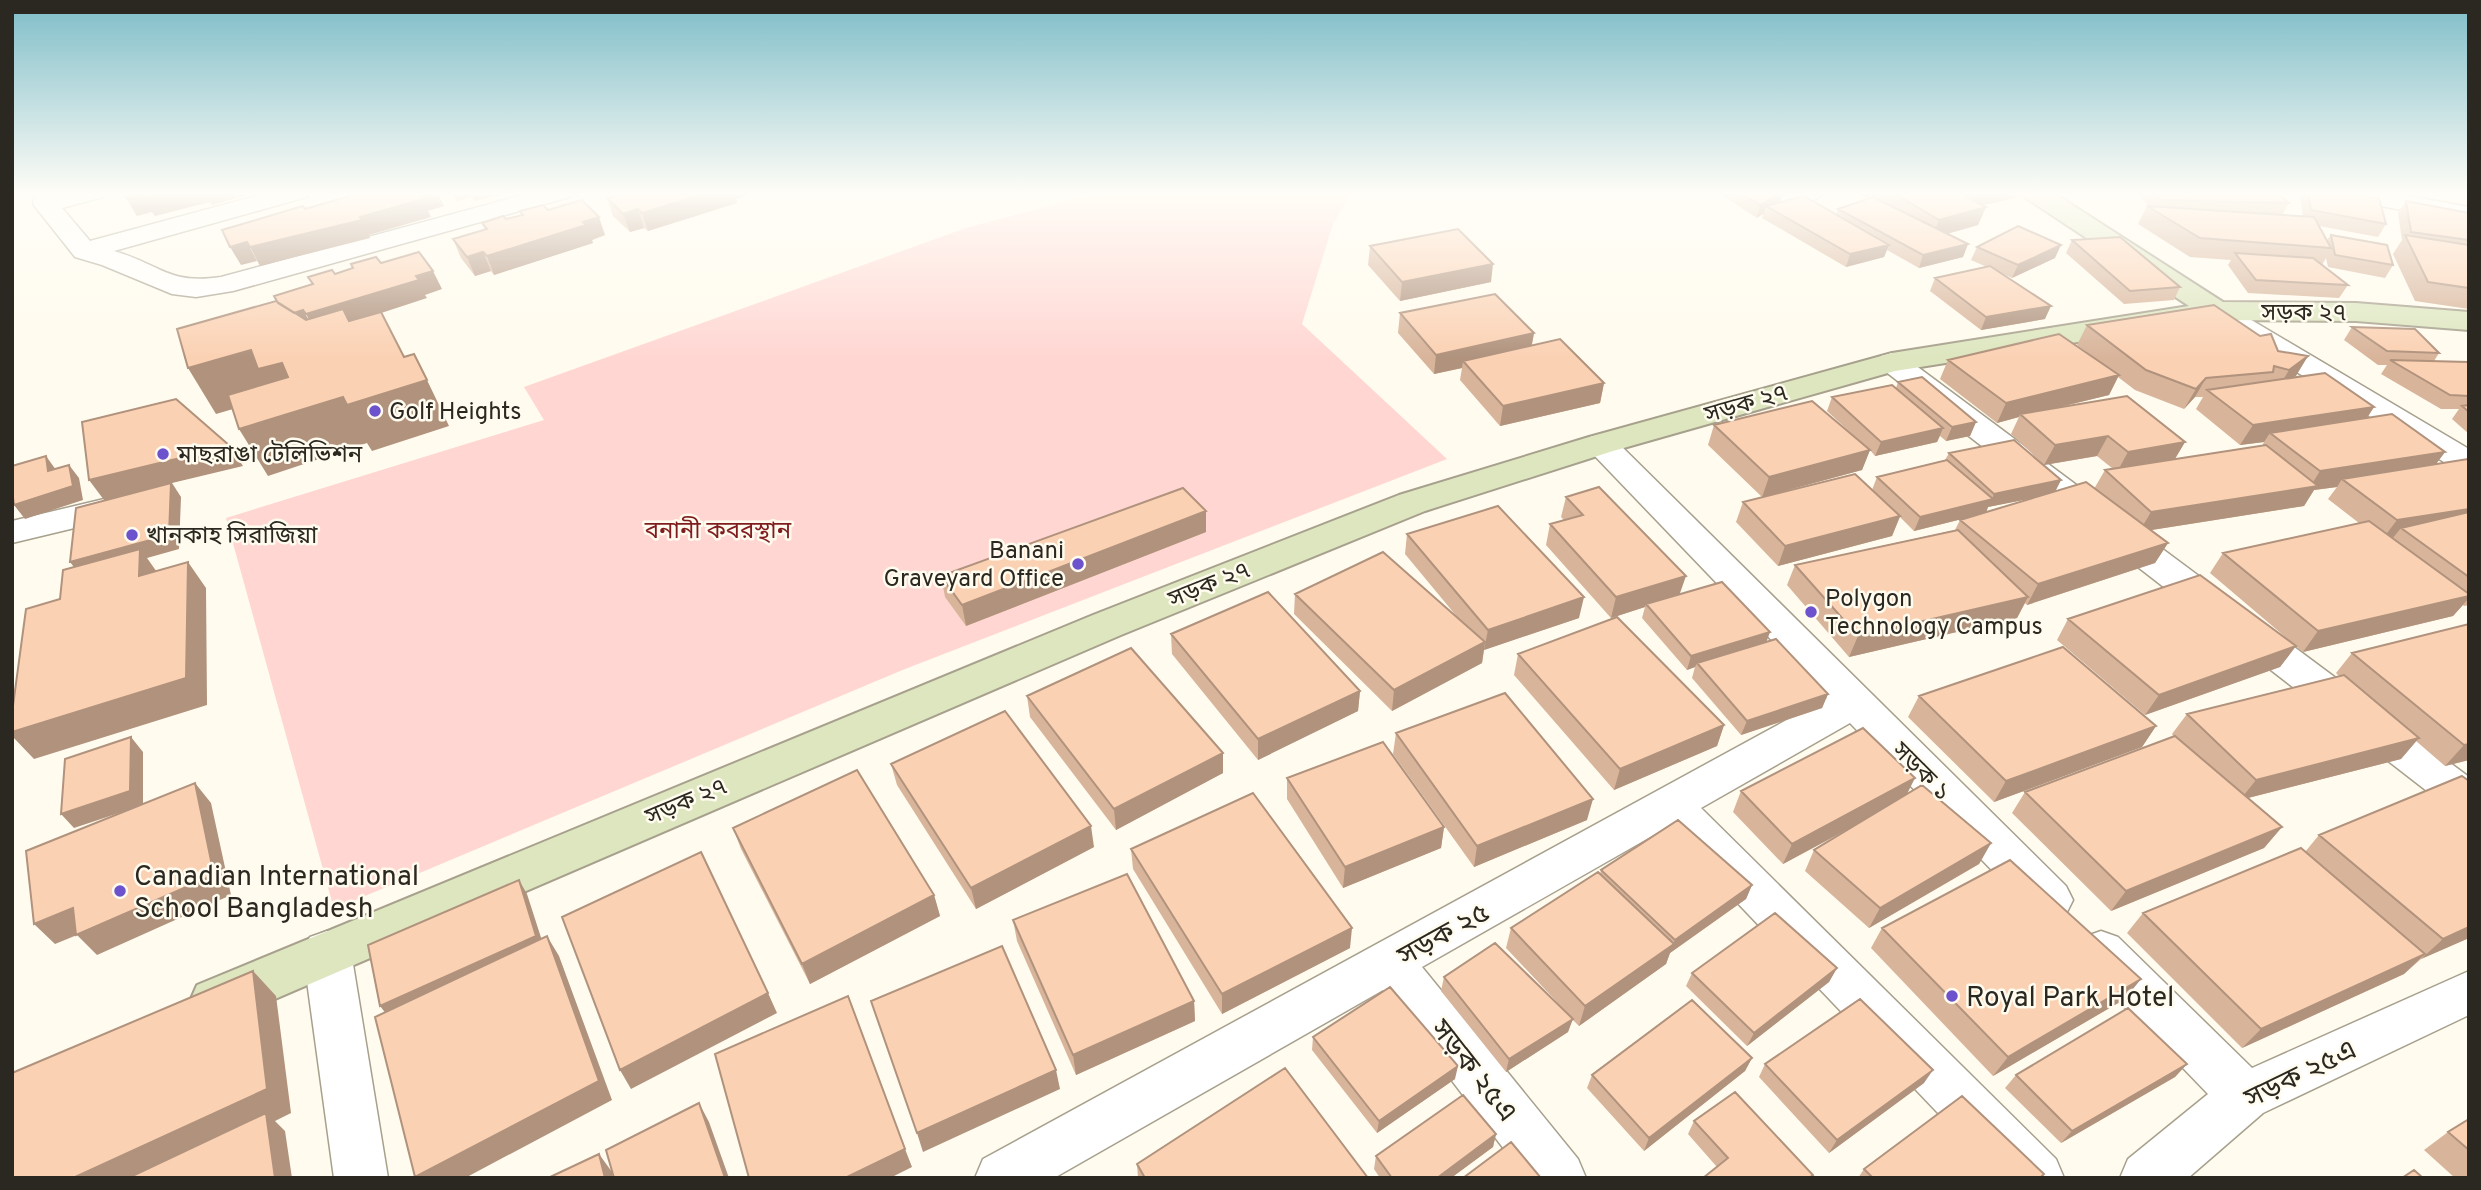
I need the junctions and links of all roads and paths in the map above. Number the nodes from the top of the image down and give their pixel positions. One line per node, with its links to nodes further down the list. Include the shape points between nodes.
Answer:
1 (82, 248): 5 (street)
2 (97, 248): 5 (street)
3 (359, 248): 5 (street, via 196,289 172,286)
4 (2119, 248): 6 (street)
5 (84, 251)
6 (2216, 311): 7 (street, সড়ক ২৭, via 2356,312); 8 (street, সড়ক ২৭); 10 (street)
7 (2469, 321)
8 (1892, 362): 9 (street, সড়ক ২৭); 14 (street)
9 (1601, 444): 13 (street, সড়ক ১); 16 (street, সড়ক ২৭, via 1412,503 1107,625)
10 (2469, 463)
11 (133, 503): 12 (street)
12 (12, 532)
13 (1854, 702): 15 (street, সড়ক ২৫); 20 (street, সড়ক ১)
14 (2469, 800)
15 (1670, 805): 17 (street, সড়ক ২৫); 24 (street)
16 (327, 952): 19 (street, সড়ক ২৭); 22 (street)
17 (1390, 963): 21 (street, সড়ক ২৫); 23 (street, সড়ক ২৫এ)
18 (2469, 992): 20 (street, সড়ক ২৫এ)
19 (188, 1012)
20 (2245, 1096): 25 (street, সড়ক ২৫এ)
21 (1025, 1172)
22 (361, 1178)
23 (1559, 1178)
24 (2038, 1178)
25 (2147, 1178)

